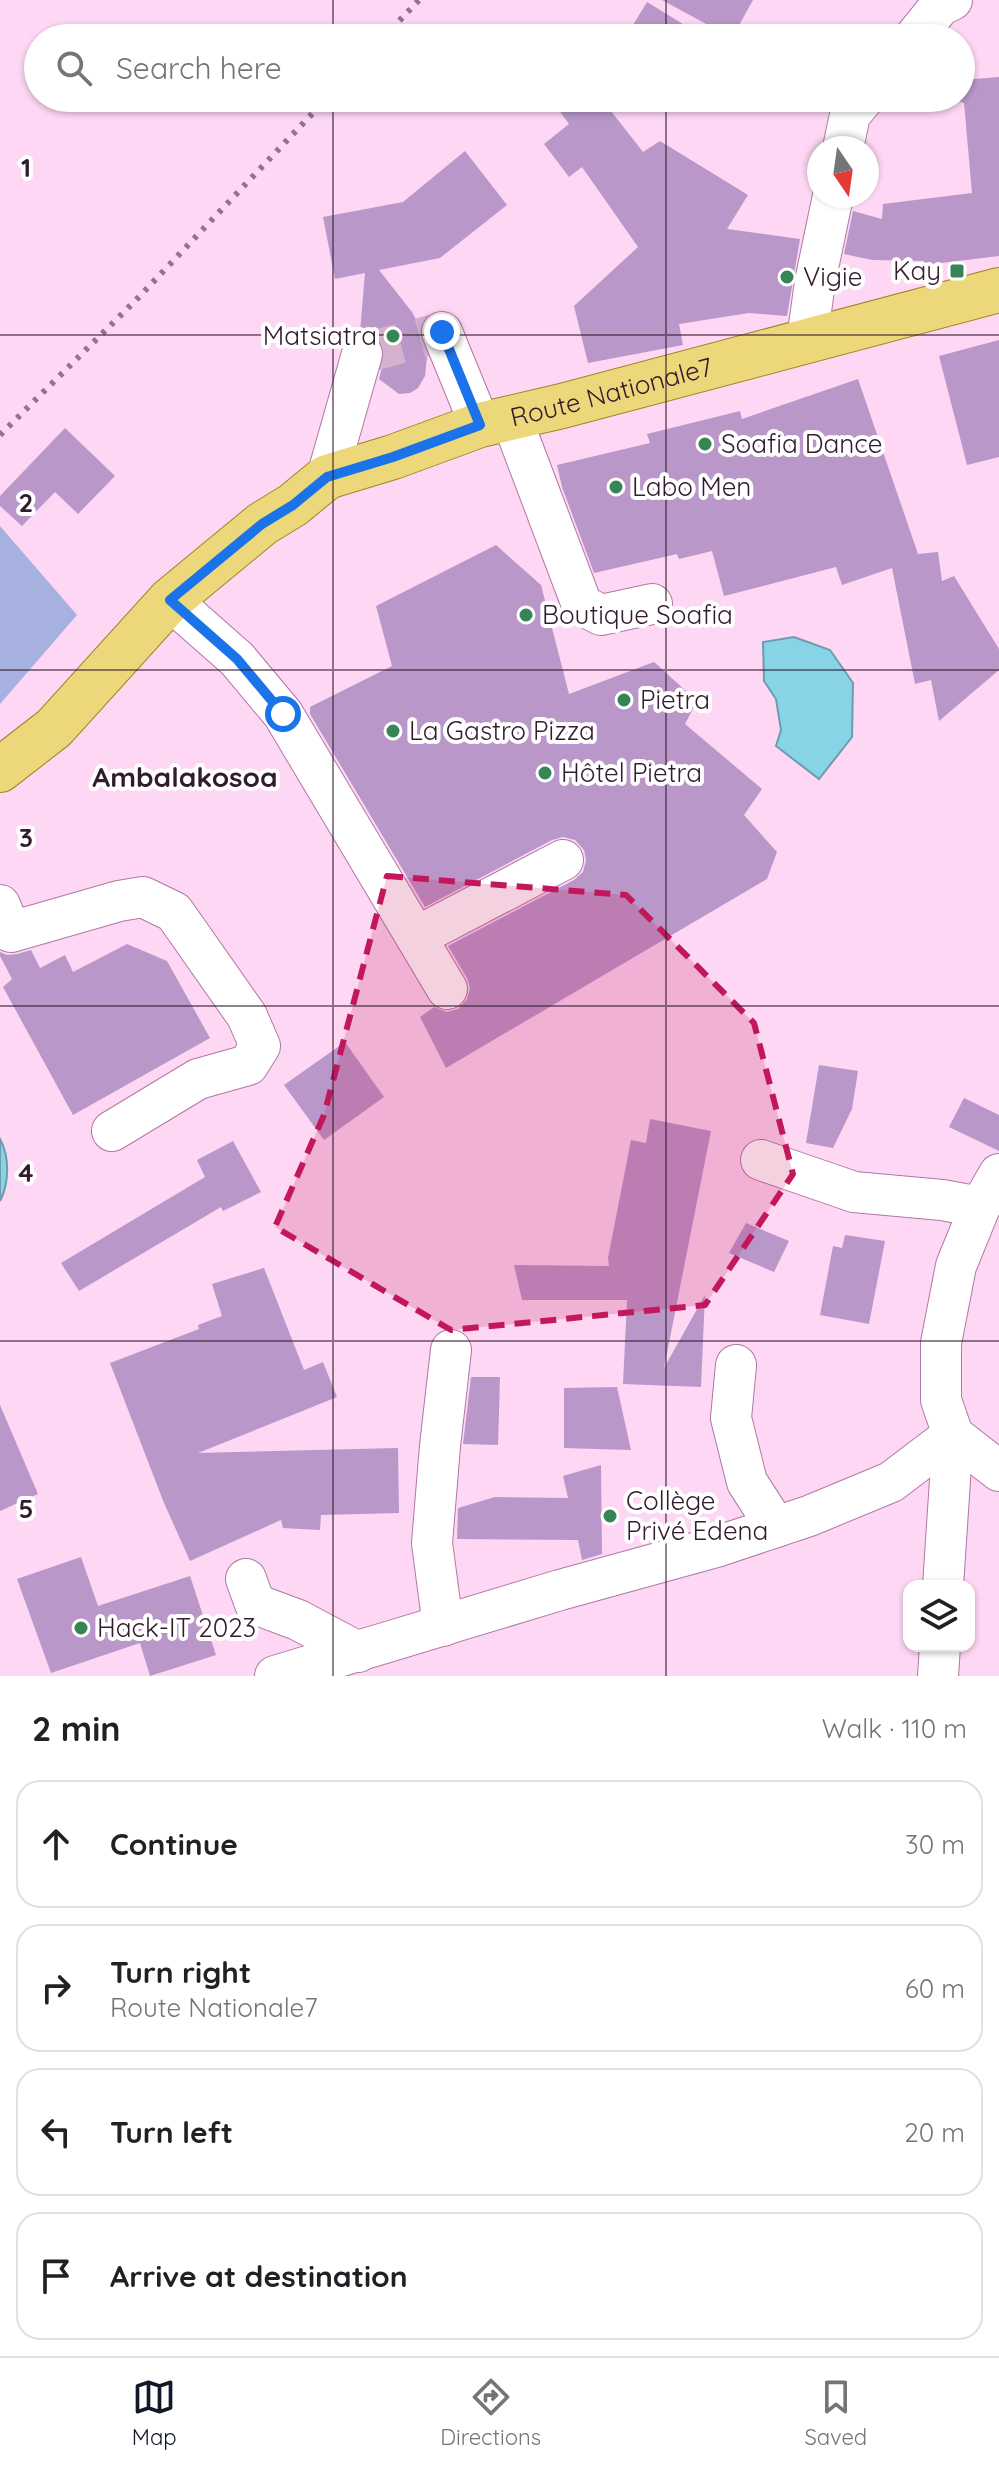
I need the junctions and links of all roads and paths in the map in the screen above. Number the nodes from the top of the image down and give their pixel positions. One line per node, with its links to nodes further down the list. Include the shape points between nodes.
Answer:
1 (952, 0): 2 (street)
2 (925, 24)
3 (852, 112): 4 (street)
4 (846, 136)
5 (830, 208): 8 (street)
6 (999, 290): 8 (main road, Route Nationale7)
7 (442, 332): 10 (street)
8 (807, 340): 10 (main road, Route Nationale7)
9 (362, 354): 11 (street)
10 (496, 421): 11 (main road, Route Nationale7); 13 (street, via 582,605 601,615)
11 (327, 477): 12 (main road, Route Nationale7)
12 (170, 600): 14 (main road, Route Nationale7, via 54,728); 17 (street, via 237,659 283,714)
13 (652, 604)
14 (0, 770)
15 (563, 860): 17 (street)
16 (0, 905): 19 (street, via 11,932 143,897 174,912 247,1016 260,1046 248,1065 198,1079)
17 (416, 937): 18 (street)
18 (447, 989)
19 (112, 1131)
20 (761, 1160): 21 (street, via 854,1192 942,1200)
21 (989, 1191): 24 (street, via 956,1266 941,1343 941,1400)
22 (451, 1350): 29 (street, via 432,1543)
23 (736, 1365): 26 (street, via 731,1418 747,1482)
24 (953, 1435): 25 (street); 26 (street, via 891,1482); 28 (street)
25 (999, 1471)
26 (776, 1527): 29 (street)
27 (246, 1579): 30 (street, via 255,1604)
28 (943, 1580)
29 (443, 1626): 30 (street)
30 (358, 1652): 32 (street)
31 (940, 1652): 33 (street)
32 (275, 1676)
33 (938, 1676)

